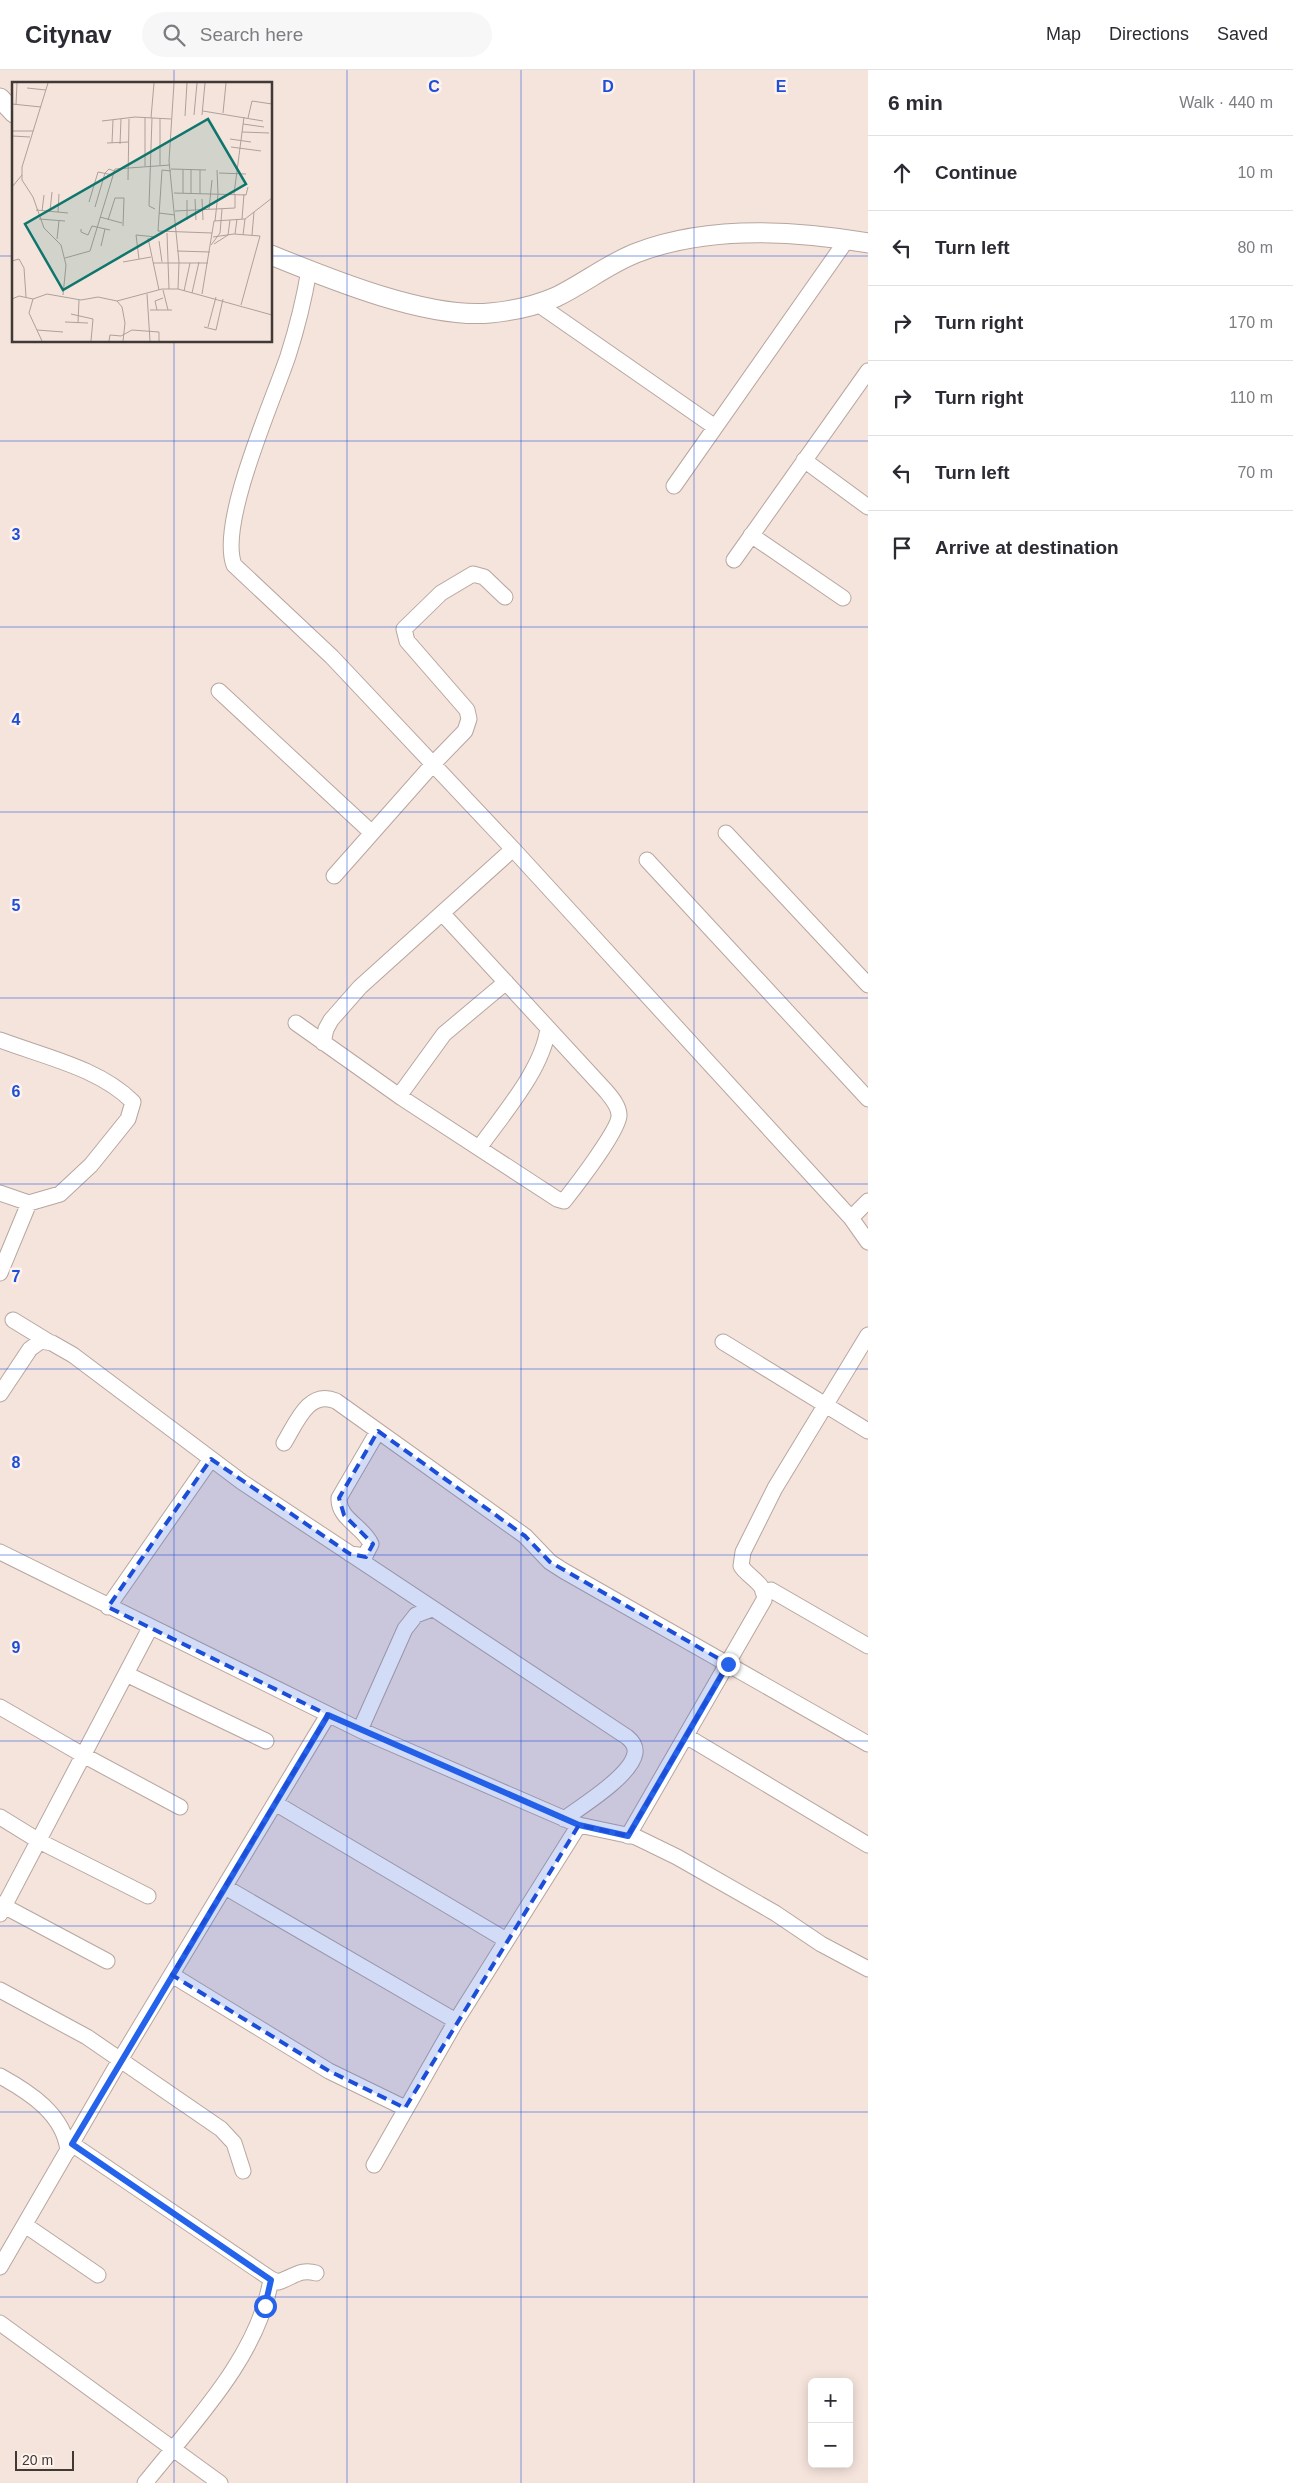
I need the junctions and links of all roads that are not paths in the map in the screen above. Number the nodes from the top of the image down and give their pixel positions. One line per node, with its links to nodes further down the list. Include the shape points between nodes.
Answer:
1 (0, 98): 2 (street)
2 (12, 111)
3 (846, 240): 4 (street); 7 (street, via 758,233 696,238 634,254); 10 (street)
4 (868, 244)
5 (272, 255): 6 (street)
6 (309, 270): 7 (street, via 415,305 459,313 488,313); 19 (street, via 299,320 239,499 230,538 231,557 234,565 332,657)
7 (538, 304): 10 (street)
8 (868, 371): 9 (street)
9 (863, 390): 11 (street)
10 (715, 427): 12 (street)
11 (804, 460): 13 (street); 14 (street)
12 (674, 486)
13 (868, 507)
14 (751, 535): 15 (street); 17 (street)
15 (734, 560)
16 (505, 597): 19 (street, via 484,577 473,574 441,593 404,629 407,641 467,710 469,719 465,731)
17 (843, 598)
18 (218, 691): 20 (street)
19 (433, 764): 20 (street); 22 (street)
20 (372, 833): 24 (street)
21 (726, 833): 27 (street)
22 (513, 849): 25 (street); 38 (street)
23 (647, 860): 33 (street)
24 (334, 876)
25 (442, 913): 26 (street); 31 (street, via 340,1008 326,1029)
26 (506, 982): 29 (street); 32 (street, via 444,1034)
27 (868, 986)
28 (296, 1023): 31 (street)
29 (548, 1028): 34 (street, via 544,1052 535,1068); 34 (street, via 612,1099 619,1115 611,1135 562,1201)
30 (0, 1040): 37 (street, via 100,1077 119,1088 133,1102 128,1119 91,1165 60,1194)
31 (323, 1043): 32 (street)
32 (398, 1096): 34 (street)
33 (868, 1099)
34 (479, 1148)
35 (0, 1193): 37 (street)
36 (868, 1201): 38 (street)
37 (28, 1203): 40 (street)
38 (851, 1218): 39 (street)
39 (868, 1242)
40 (0, 1273)
41 (14, 1320): 43 (street)
42 (868, 1336): 46 (street)
43 (49, 1342): 45 (street, via 38,1342 30,1349); 50 (street, via 73,1355)
44 (723, 1342): 46 (street)
45 (0, 1394)
46 (826, 1407): 48 (street); 53 (street, via 775,1488 743,1552 741,1566)
47 (378, 1431): 49 (street, via 336,1401 322,1398 310,1404); 52 (street, via 339,1498 340,1509 371,1544 365,1556); 58 (street, via 525,1536 557,1567)
48 (868, 1431)
49 (284, 1443)
50 (211, 1459): 52 (street); 54 (street)
51 (0, 1552): 54 (street)
52 (350, 1554): 55 (street)
53 (763, 1592): 57 (street, via 771,1590); 58 (street, via 764,1600)
54 (108, 1607): 56 (street)
55 (432, 1609): 62 (street, via 416,1615 404,1629); 70 (street, via 627,1736 635,1746 634,1759 620,1776)
56 (150, 1628): 59 (street); 61 (street)
57 (868, 1646)
58 (728, 1664): 63 (street); 65 (street)
59 (126, 1674): 64 (street); 66 (street)
60 (0, 1707): 66 (street)
61 (328, 1715): 62 (street); 67 (street)
62 (360, 1730): 70 (street)
63 (686, 1736): 72 (street); 74 (street)
64 (266, 1741)
65 (868, 1744)
66 (83, 1755): 68 (street); 73 (street)
67 (275, 1803): 75 (street); 78 (street)
68 (180, 1808)
69 (0, 1817): 73 (street)
70 (564, 1819): 71 (street)
71 (579, 1825): 72 (street); 78 (street)
72 (628, 1836): 80 (street, via 677,1857 775,1913 821,1944)
73 (39, 1840): 76 (street); 77 (street)
74 (868, 1845)
75 (225, 1887): 81 (street); 83 (street)
76 (148, 1896)
77 (1, 1908): 79 (street)
78 (506, 1940): 83 (street)
79 (108, 1960)
80 (868, 1968)
81 (172, 1975): 84 (street); 86 (street, via 329,2071)
82 (0, 1990): 84 (street, via 87,2037)
83 (456, 2021): 86 (street)
84 (120, 2060): 87 (street); 89 (street, via 229,2136)
85 (0, 2076): 87 (street, via 38,2099 62,2130)
86 (405, 2108): 88 (street)
87 (70, 2147): 90 (street); 94 (street)
88 (374, 2165)
89 (243, 2171)
90 (25, 2225): 91 (street); 93 (street)
91 (0, 2267)
92 (316, 2273): 94 (street, via 301,2271 278,2282)
93 (98, 2275)
94 (271, 2280): 96 (street, via 255,2331 225,2382)
95 (0, 2323): 96 (street)
96 (173, 2447): 97 (street); 98 (street)
97 (145, 2483)
98 (220, 2483)

